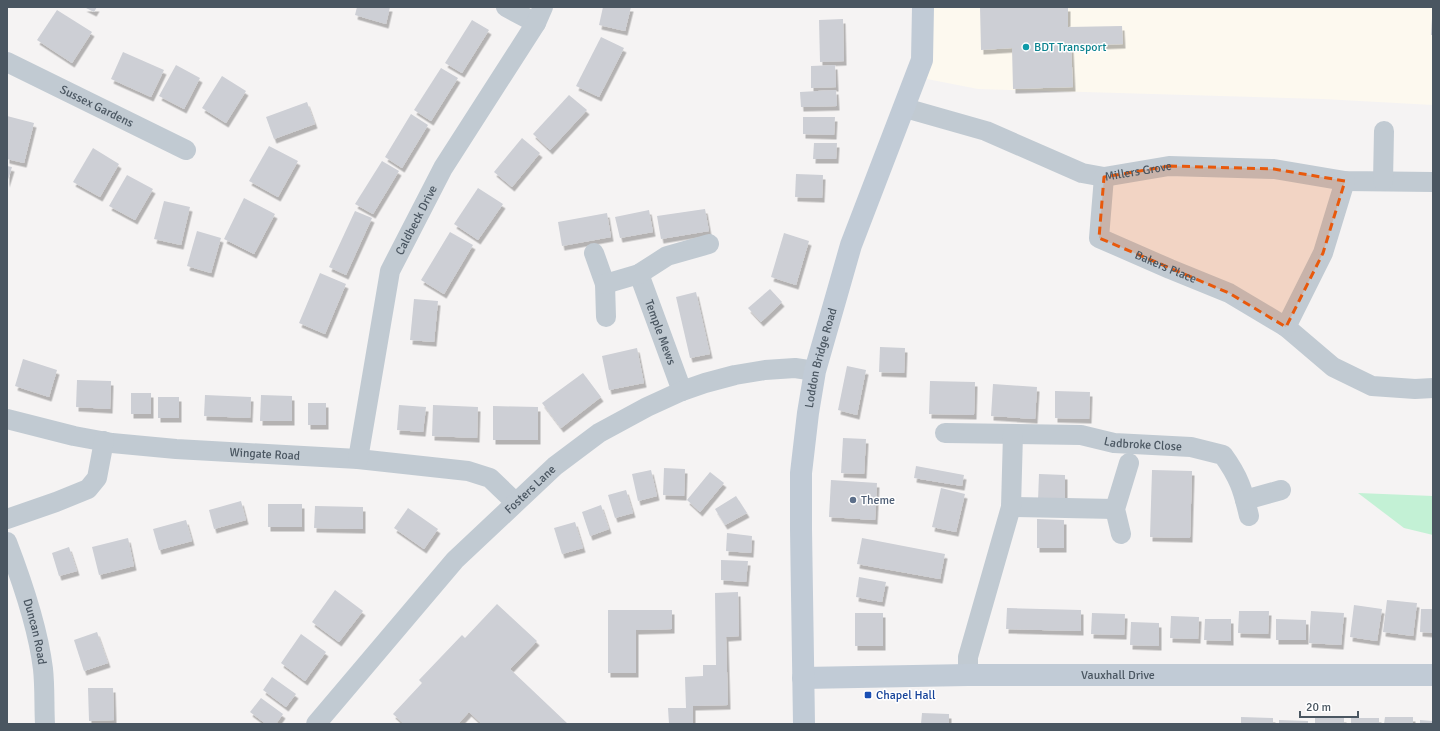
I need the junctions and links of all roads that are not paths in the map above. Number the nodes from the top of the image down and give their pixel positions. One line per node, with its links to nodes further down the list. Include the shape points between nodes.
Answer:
1 (506, 7): 3 (street)
2 (923, 7): 5 (street, Loddon Bridge Road, via 922,60)
3 (540, 15): 25 (street, Caldbeck Drive, via 443,168 390,271)
4 (7, 62): 7 (street, Sussex Gardens)
5 (905, 108): 8 (street, Millers Grove, via 986,131 1082,173); 18 (street, Loddon Bridge Road, via 851,245)
6 (1384, 131): 10 (street)
7 (186, 150)
8 (1104, 177): 9 (street, Millers Grove, via 1168,166 1274,169); 17 (street, Bakers Place, via 1099,238 1230,293)
9 (1345, 181): 10 (street, Millers Grove); 17 (street, via 1323,252)
10 (1383, 181): 11 (street, Millers Grove)
11 (1433, 182)
12 (709, 244): 14 (street, via 667,256)
13 (594, 253): 15 (street)
14 (639, 274): 15 (street); 20 (street, Temple Mews)
15 (605, 284): 16 (street)
16 (606, 317)
17 (1286, 326): 19 (street, Bakers Place, via 1333,367 1372,386 1415,390)
18 (815, 371): 20 (street, Fosters Lane, via 795,368 765,370 735,375); 36 (street, Loddon Bridge Road, via 801,473)
19 (1433, 388)
20 (682, 391): 28 (street, Fosters Lane, via 599,433 555,466)
21 (7, 420): 24 (street, Wingate Road)
22 (945, 433): 23 (street, Ladbroke Close)
23 (1013, 434): 27 (street, Ladbroke Close, via 1081,435 1114,443 1191,447 1223,455 1234,470 1243,490 1247,508); 29 (street)
24 (104, 441): 25 (street, Wingate Road, via 176,449); 31 (street, via 98,478 88,489)
25 (358, 459): 28 (street, Wingate Road, via 468,471 490,478)
26 (1129, 463): 30 (street, Ladbroke Close)
27 (1281, 490)
28 (515, 502): 38 (street, Fosters Lane, via 455,560)
29 (1011, 507): 30 (street); 35 (street, via 968,657)
30 (1115, 509): 32 (street)
31 (7, 519)
32 (1121, 534)
33 (7, 542): 37 (street, Duncan Road, via 21,578 36,633 43,668)
34 (1433, 674): 35 (street, Vauxhall Drive)
35 (968, 675): 36 (street, Vauxhall Drive)
36 (803, 678): 39 (street, Loddon Bridge Road)
37 (45, 724)
38 (316, 724)
39 (804, 724)

